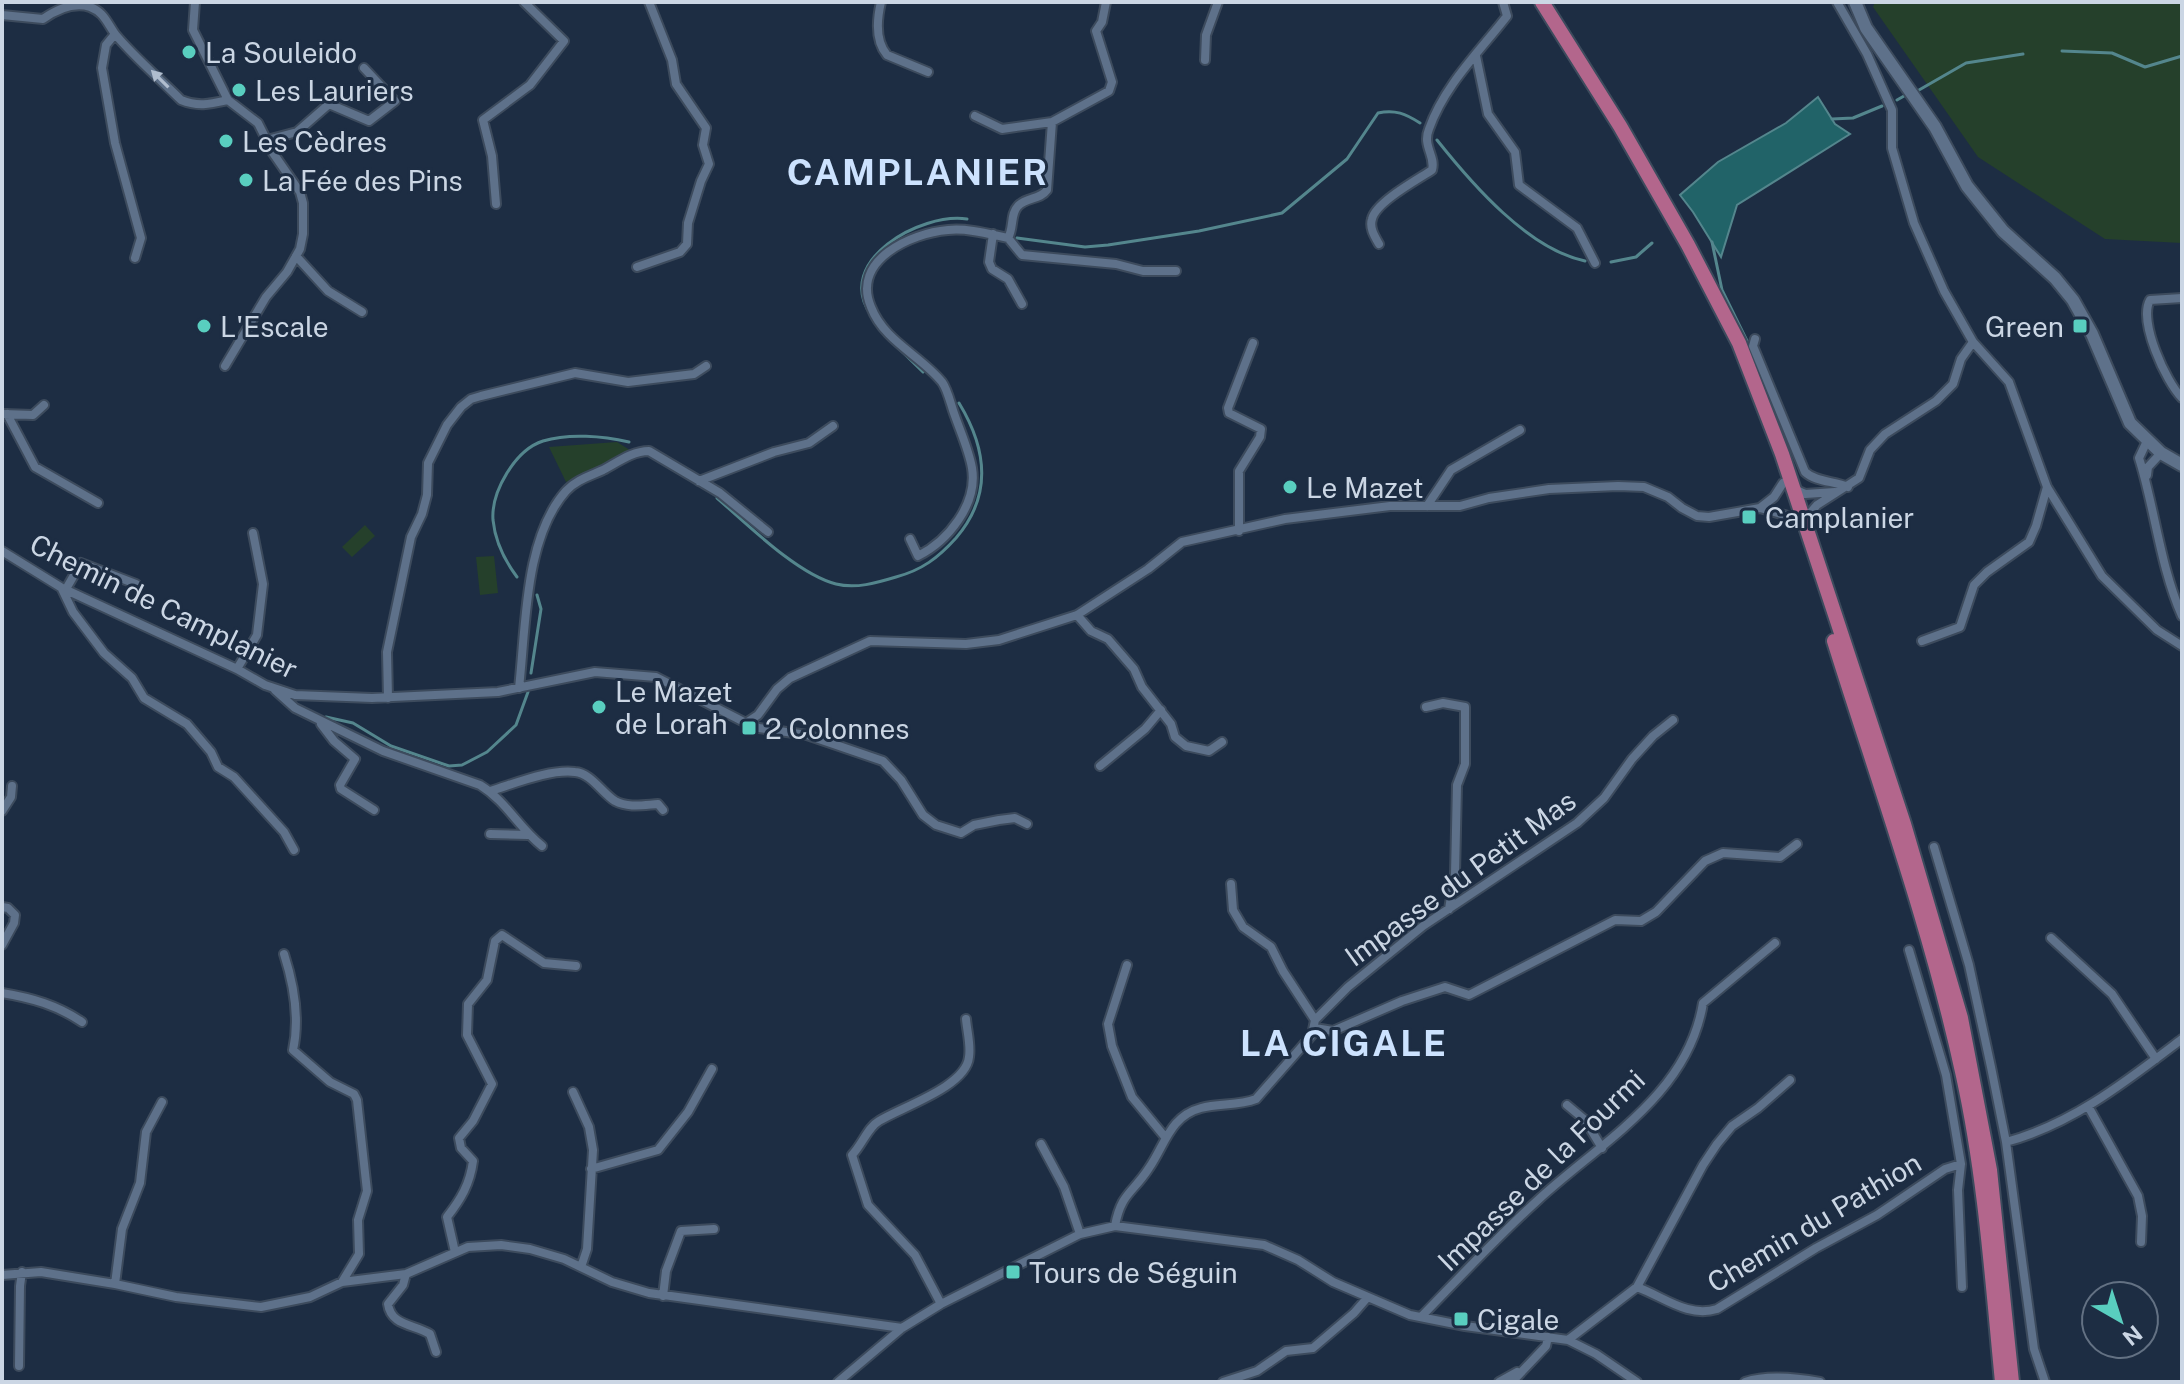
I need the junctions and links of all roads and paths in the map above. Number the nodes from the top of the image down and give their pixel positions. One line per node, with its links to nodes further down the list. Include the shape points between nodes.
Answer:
1 (195, 2): 17 (street, via 193,30)
2 (524, 2): 21 (street, via 564,41 530,85 483,120)
3 (649, 2): 28 (street, via 676,84 706,128 701,146 709,164 688,223 687,244 680,252)
4 (881, 2): 16 (street, via 878,17 887,55)
5 (1106, 2): 19 (street, via 1096,31 1112,82 1109,91)
6 (1218, 2): 14 (street, via 1206,35)
7 (1503, 2): 13 (street, via 1507,16)
8 (1837, 2): 34 (street, via 1892,110 1892,148 1914,223)
9 (1855, 2): 43 (street, via 1866,28 1935,127 1967,186 2003,231 2073,300 2130,423)
10 (1543, 5): 48 (main road, via 1667,207 1715,300)
11 (2, 15): 12 (street, via 43,19 54,11 88,6 102,14)
12 (115, 34): 17 (street, one-way to 12, via 205,105 181,100); 26 (street, via 106,45 102,68 115,143 141,238)
13 (1476, 56): 24 (street, via 1444,95 1428,130 1432,170 1388,200 1372,218); 27 (street, via 1488,114 1515,152 1519,185 1577,228)
14 (1205, 60)
15 (364, 68): 20 (street, via 395,101 369,121 329,104 297,132)
16 (928, 72)
17 (228, 100): 20 (street, via 258,123)
18 (975, 116): 19 (street, via 1002,129)
19 (1052, 122): 23 (street, via 1047,190 1014,210)
20 (267, 140): 25 (street, via 303,203 303,234)
21 (496, 204)
22 (993, 234): 23 (street); 31 (street, via 989,262 1008,279); 58 (street, via 950,229 907,239 885,254 868,281 870,306 886,332 943,383 973,470 970,497 935,547 918,556)
23 (1010, 235): 29 (street, via 1022,255)
24 (1379, 244)
25 (296, 256): 32 (street, via 328,291); 36 (street)
26 (135, 258)
27 (1595, 263)
28 (637, 267)
29 (1176, 271)
30 (2182, 298): 38 (street, via 2150,300 2146,323 2172,388)
31 (1022, 304)
32 (362, 312)
33 (1755, 339): 50 (street, via 1753,346 1805,472 1835,481)
34 (1973, 342): 49 (street, via 2009,382); 50 (street, via 1953,384 1885,434 1870,450 1859,478)
35 (1253, 343): 55 (street, via 1228,408 1261,429 1239,471)
36 (225, 366)
37 (706, 366): 71 (street, via 694,374 628,382 575,373 471,399 461,407 428,463 428,486 408,550 387,652)
38 (2182, 398)
39 (44, 405): 40 (street, via 33,415)
40 (5, 414): 51 (street, via 35,467)
41 (833, 426): 47 (street, via 809,443)
42 (1520, 430): 52 (street, via 1451,470)
43 (2147, 441): 44 (street); 46 (street, via 2139,458)
44 (2161, 453): 45 (street); 46 (street)
45 (2182, 465)
46 (2146, 476): 63 (street)
47 (699, 481): 56 (street); 68 (street, via 642,451 564,493 539,541)
48 (1789, 486): 50 (street, via 1805,494); 53 (street); 54 (main road)
49 (2047, 487): 64 (street, via 2029,542 1974,585 1960,627); 65 (street, via 2102,576 2157,630)
50 (1844, 490): 54 (street)
51 (98, 503)
52 (1427, 506): 53 (street, via 1460,506 1549,489 1618,486 1644,487 1697,516); 55 (street, via 1285,519)
53 (1760, 508): 54 (street)
54 (1800, 519): 149 (main road, via 1951,1023 1979,1170); 150 (main road, via 1904,824 1961,1018 1983,1125)
55 (1239, 531): 62 (street, via 1182,542)
56 (768, 532)
57 (253, 533): 66 (street, via 263,584 257,635)
58 (910, 539)
59 (4, 553): 61 (street, Chemin de Camplanier)
60 (136, 584): 61 (street, via 81,563)
61 (64, 589): 66 (street, Chemin de Camplanier); 90 (street, via 73,612 104,653 132,678 144,698 187,724 218,767 234,777)
62 (1077, 615): 73 (street, via 1091,631 1108,639); 76 (street, via 999,640 870,641 790,678)
63 (2182, 616)
64 (1922, 641)
65 (2182, 646)
66 (237, 669): 67 (street, Chemin de Camplanier)
67 (273, 688): 69 (street, Chemin de Camplanier); 74 (street)
68 (519, 688): 71 (street, Chemin de Camplanier); 76 (street, Chemin de Camplanier, via 595,672 656,677)
69 (295, 695): 70 (street, Chemin de Camplanier); 74 (street)
70 (309, 697): 71 (street, Chemin de Camplanier); 74 (street)
71 (388, 698)
72 (1426, 707): 93 (street, via 1465,707 1465,764 1457,785)
73 (1161, 710): 77 (street, via 1186,746 1209,751); 78 (street)
74 (312, 715): 80 (street, via 383,751); 81 (street, via 355,759 341,789)
75 (1673, 720): 93 (street, Impasse du Petit Mas, via 1632,759 1594,809)
76 (746, 723): 84 (street, Chemin de Camplanier, via 807,735 883,761 923,815 953,832 1009,818)
77 (1222, 742)
78 (1100, 766)
79 (12, 786): 83 (street)
80 (490, 791): 82 (street, via 534,777 575,772 615,801 658,804); 86 (street)
81 (374, 810)
82 (663, 810)
83 (2, 811)
84 (1027, 824)
85 (490, 834): 86 (street)
86 (528, 835): 88 (street)
87 (1797, 844): 104 (street, via 1780,857 1723,853 1705,861 1641,921 1615,920 1469,995 1445,987 1333,1031)
88 (542, 846)
89 (1934, 847): 114 (street, via 1969,965)
90 (294, 850)
91 (1231, 884): 104 (street, via 1233,910 1243,927 1271,947)
92 (2, 907): 96 (street, via 15,915)
93 (1449, 909): 104 (street, Impasse du Petit Mas, via 1364,973)
94 (2051, 938): 106 (street, via 2112,994)
95 (1775, 943): 116 (street, Impasse de la Fourmi, via 1703,1003 1689,1051 1645,1109)
96 (2, 945)
97 (1909, 950): 117 (street, Chemin du Pathion, via 1946,1075)
98 (284, 954): 128 (street, via 295,1002 293,1050 357,1100 367,1191 358,1220 359,1254)
99 (1127, 965): 113 (street, via 1108,1024 1112,1046 1132,1097)
100 (576, 966): 123 (street, via 544,963 502,935 495,941 487,980 468,1004 467,1035 492,1084 459,1138 473,1161 471,1178 447,1217)
101 (2, 993): 103 (street, via 37,999)
102 (966, 1019): 134 (street, via 969,1057 959,1074 873,1125 852,1155 868,1205 915,1255)
103 (82, 1022)
104 (1315, 1024): 113 (street, Impasse du Petit Mas, via 1256,1099 1199,1108)
105 (2182, 1039): 106 (street)
106 (2156, 1059): 112 (street)
107 (712, 1069): 118 (street, via 658,1150)
108 (1790, 1080): 130 (street, via 1717,1144)
109 (573, 1092): 118 (street, via 589,1127)
110 (162, 1102): 129 (street, via 146,1132 140,1183 122,1229)
111 (1567, 1105): 116 (street, via 1585,1120)
112 (2088, 1106): 114 (street); 122 (street, via 2138,1196)
113 (1165, 1137): 119 (street, Impasse du Petit Mas, via 1150,1168 1119,1205)
114 (2006, 1142): 151 (street, via 2034,1349)
115 (1041, 1144): 121 (street, via 1064,1187)
116 (1602, 1148): 135 (street, Impasse de la Fourmi, via 1539,1199)
117 (1961, 1164): 130 (street, Chemin du Pathion, via 1717,1309 1692,1311); 131 (street, Chemin du Pathion)
118 (591, 1169): 124 (street, via 587,1249)
119 (1115, 1226): 121 (street); 133 (street, via 1264,1245)
120 (714, 1229): 132 (street, via 681,1231)
121 (1080, 1234): 134 (street)
122 (2141, 1242)
123 (455, 1252): 124 (street, via 501,1245); 126 (street)
124 (581, 1267): 132 (street)
125 (22, 1272): 127 (street); 129 (street); 140 (street)
126 (406, 1274): 128 (street); 139 (street, via 388,1310 399,1322 430,1334)
127 (2, 1275)
128 (342, 1282): 129 (street, via 310,1297 261,1307)
129 (115, 1284)
130 (1637, 1287): 138 (street)
131 (1962, 1287)
132 (663, 1296): 136 (street)
133 (1367, 1298): 135 (street); 143 (street, via 1313,1348 1286,1351 1257,1371)
134 (941, 1304): 136 (street)
135 (1421, 1317): 137 (street)
136 (902, 1328): 142 (street)
137 (1548, 1337): 138 (street); 141 (street)
138 (1568, 1340): 146 (street)
139 (436, 1352)
140 (19, 1366)
141 (1525, 1367): 144 (street); 145 (street)
142 (838, 1382)
143 (1223, 1382)
144 (1499, 1382)
145 (1512, 1382)
146 (1637, 1382)
147 (1745, 1382): 148 (street)
148 (1820, 1382)
149 (2002, 1382)
150 (2015, 1382)
151 (2045, 1382)

